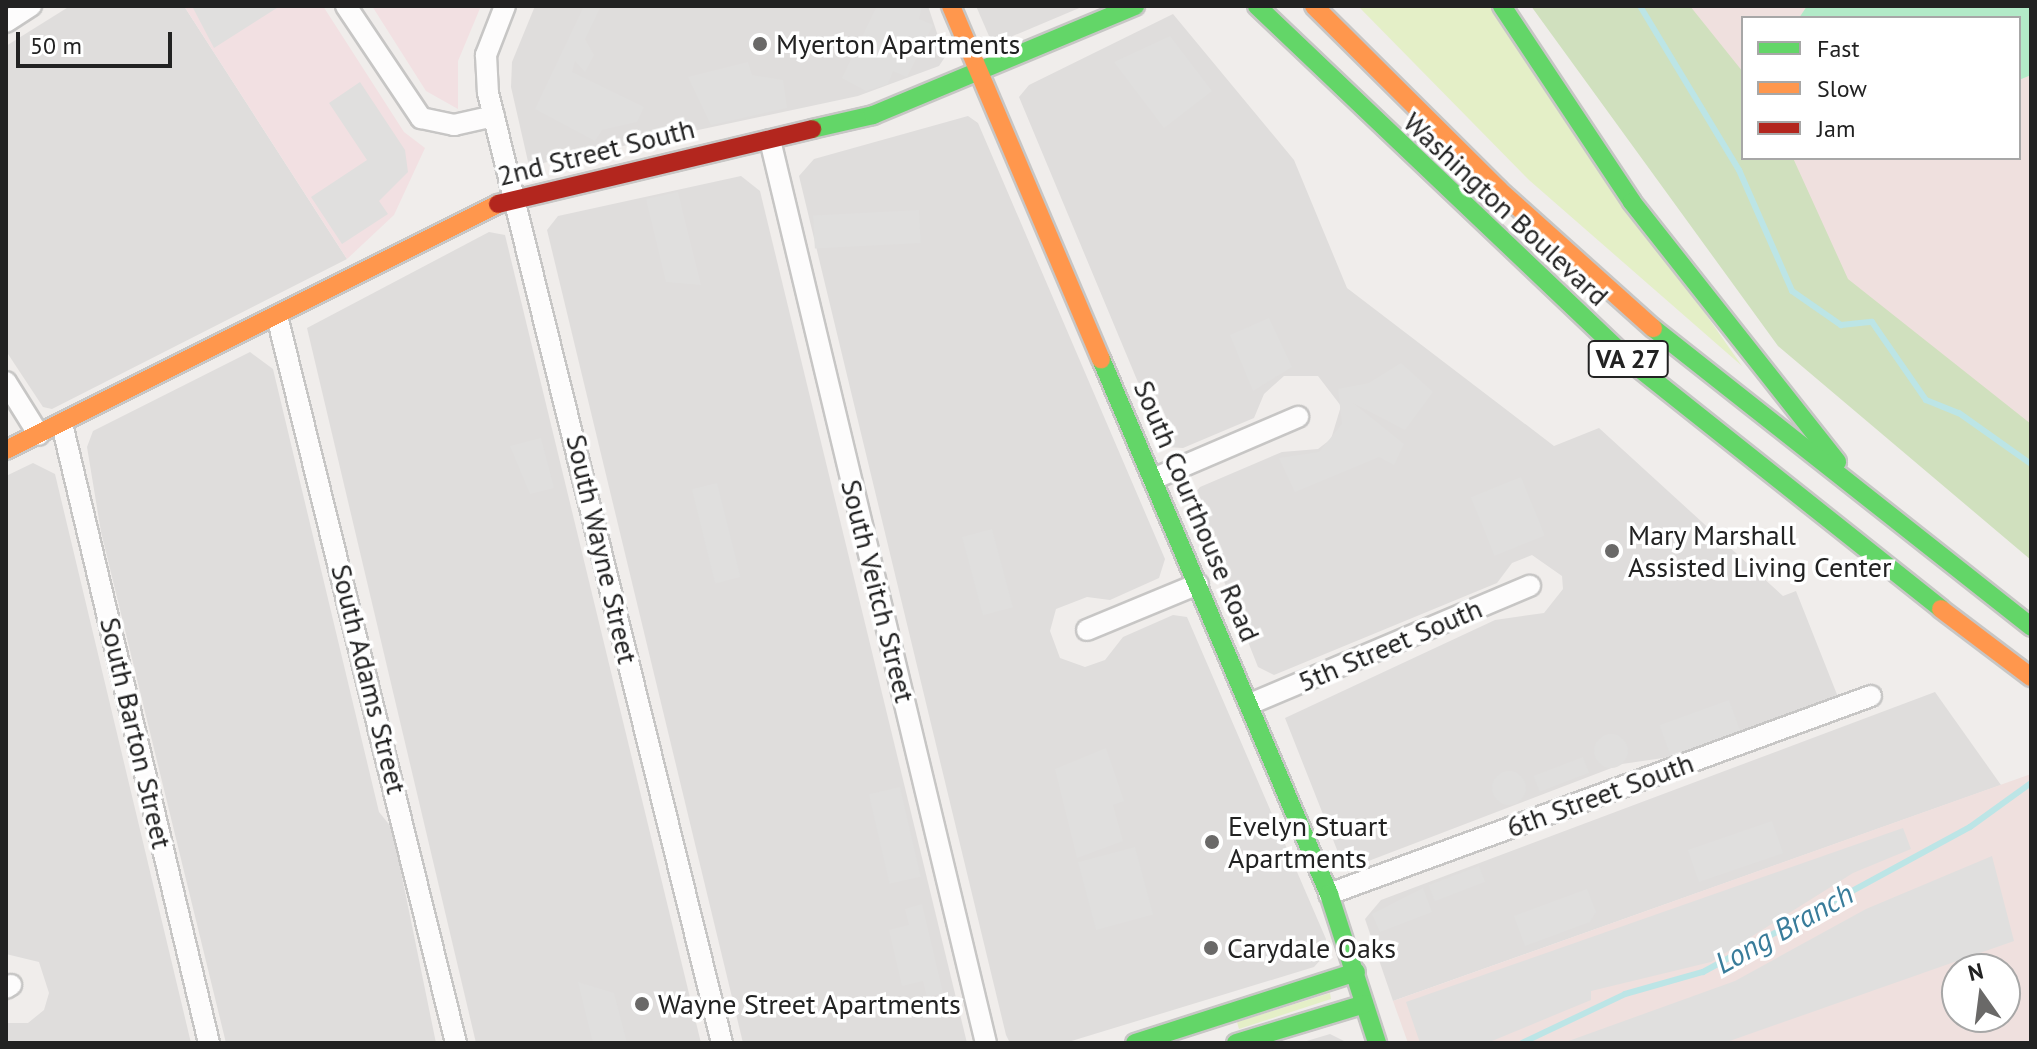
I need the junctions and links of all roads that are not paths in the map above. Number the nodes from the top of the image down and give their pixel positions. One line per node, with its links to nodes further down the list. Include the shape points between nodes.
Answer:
1 (31, 6): 9 (street)
2 (346, 6): 11 (street, via 421,118 454,125)
3 (505, 6): 11 (street, South Wayne Street, via 486,55)
4 (951, 6): 10 (main road, South Courthouse Road)
5 (1135, 6): 10 (main road, 2nd Street South)
6 (1257, 6): 26 (main road, Washington Boulevard / VA 27, via 1408,157 1631,362 1808,509)
7 (1314, 6): 21 (main road, Washington Boulevard / VA 27, via 1578,262)
8 (1502, 6): 21 (main road, via 1641,215)
9 (6, 22)
10 (981, 75): 12 (main road, 2nd Street South, via 873,115); 20 (main road, South Courthouse Road)
11 (494, 116): 13 (street, South Wayne Street)
12 (770, 140): 13 (main road, 2nd Street South); 35 (street, South Veitch Street)
13 (517, 197): 14 (main road, 2nd Street South); 34 (street, South Wayne Street)
14 (277, 316): 17 (main road, 2nd Street South); 33 (street, South Adams Street)
15 (6, 382): 18 (street)
16 (1298, 417): 20 (street)
17 (62, 424): 18 (main road, 2nd Street South); 32 (street, South Barton Street)
18 (39, 435): 19 (main road, 2nd Street South)
19 (6, 450)
20 (1153, 479): 22 (main road, South Courthouse Road)
21 (1878, 513): 24 (main road, Washington Boulevard / VA 27)
22 (1198, 584): 25 (street); 28 (main road, South Courthouse Road)
23 (1530, 586): 28 (street, 5th Street South)
24 (2031, 627)
25 (1087, 630)
26 (2031, 677)
27 (1871, 696): 29 (street, 6th Street South)
28 (1250, 704): 29 (main road, South Courthouse Road)
29 (1329, 894): 30 (main road, South Courthouse Road)
30 (1356, 972): 31 (main road, South Courthouse Road); 36 (main road)
31 (1364, 1004): 37 (main road); 38 (main road, South Courthouse Road)
32 (209, 1043)
33 (456, 1043)
34 (722, 1043)
35 (986, 1043)
36 (1135, 1043)
37 (1236, 1043)
38 (1377, 1043)

